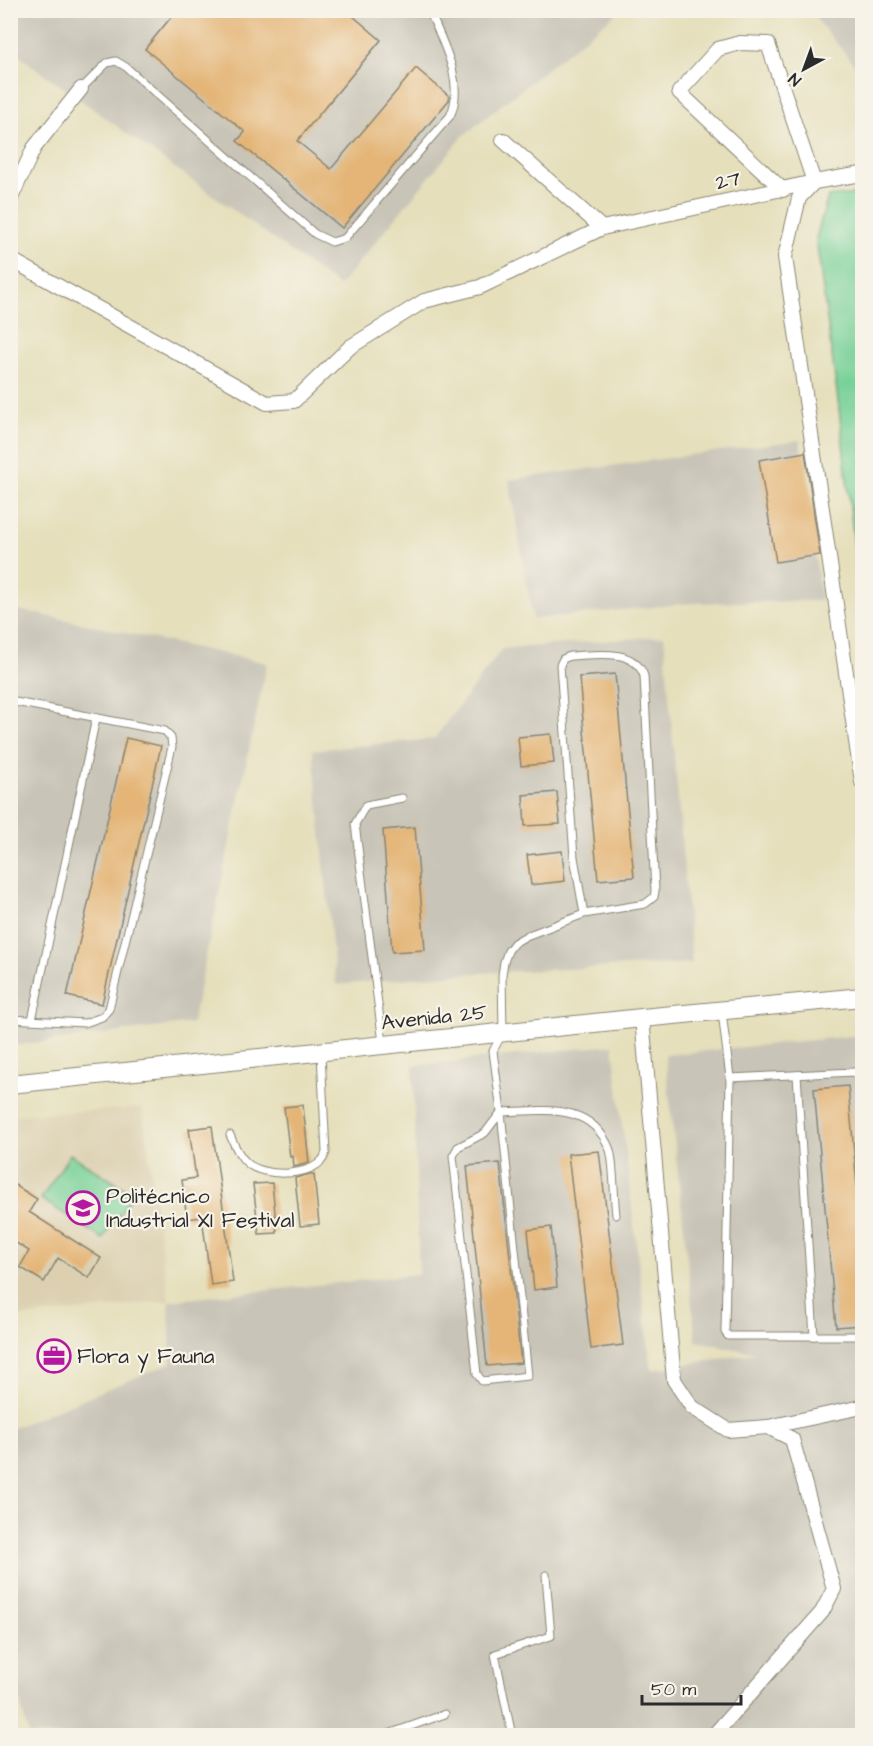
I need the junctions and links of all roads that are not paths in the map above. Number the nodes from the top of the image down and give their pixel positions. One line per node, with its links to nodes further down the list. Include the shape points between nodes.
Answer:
1 (429, 10): 2 (lane, via 446,49 456,87 456,104 450,116 345,238 332,242 315,234 126,67 107,63)
2 (81, 89): 7 (street, via 34,148)
3 (503, 140): 8 (street)
4 (862, 174): 5 (street, 27)
5 (814, 182): 6 (street, 27); 6 (street, via 768,44 740,43 718,49 679,92); 12 (street, via 799,198 785,257)
6 (783, 190): 8 (street, 27)
7 (10, 200)
8 (602, 228): 9 (street, 27, via 480,287 424,301 350,347 294,401 267,403)
9 (10, 260)
10 (10, 701): 11 (lane)
11 (96, 718): 19 (lane); 19 (lane, via 165,731 172,747 109,1009 102,1017 85,1023)
12 (862, 782)
13 (402, 798): 21 (lane, via 366,805 356,824)
14 (584, 914): 14 (lane, via 574,857 560,665 570,656 620,655 641,667 644,676 655,891 645,904); 20 (lane, via 526,936 508,951 502,975)
15 (862, 997): 16 (street, Avenida 25)
16 (722, 1010): 17 (street, Avenida 25); 24 (lane)
17 (642, 1018): 20 (street, Avenida 25); 33 (street, via 674,1380 692,1407 728,1430)
18 (10, 1019): 19 (lane)
19 (32, 1020)
20 (503, 1032): 21 (street, Avenida 25); 27 (lane, via 493,1051)
21 (384, 1045): 22 (street, Avenida 25)
22 (321, 1051): 25 (street, Avenida 25); 28 (lane, via 326,1152 322,1161 308,1170 279,1174 261,1171 247,1163)
23 (797, 1075): 24 (lane); 26 (lane, via 854,1071); 30 (lane)
24 (730, 1078): 30 (lane, via 724,1332 728,1336)
25 (10, 1084)
26 (862, 1084)
27 (501, 1112): 27 (lane, via 528,1376 482,1381 477,1374 453,1156 458,1147 485,1133); 29 (lane, via 561,1110 582,1117 610,1151)
28 (230, 1135)
29 (616, 1215)
30 (814, 1336): 31 (lane)
31 (862, 1336)
32 (862, 1407): 33 (street)
33 (768, 1427): 38 (street, via 792,1439 834,1589 822,1612)
34 (546, 1575): 37 (lane, via 551,1636 495,1654)
35 (445, 1714): 36 (lane)
36 (383, 1736)
37 (512, 1736)
38 (713, 1736)

